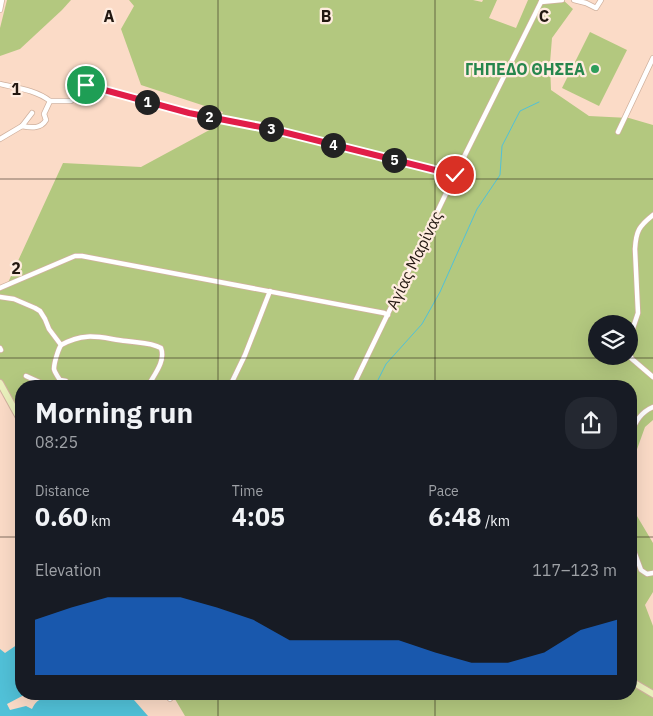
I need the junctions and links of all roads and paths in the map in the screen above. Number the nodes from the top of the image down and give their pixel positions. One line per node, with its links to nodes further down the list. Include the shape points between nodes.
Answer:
1 (562, 0): 4 (street)
2 (574, 0): 3 (street, via 596,8)
3 (600, 0)
4 (542, 1): 14 (street, Αγίας Μαρίνας)
5 (1, 2): 6 (street)
6 (0, 10)
7 (653, 58): 12 (street)
8 (0, 84): 9 (street, via 44,96)
9 (50, 101): 11 (street, via 44,123 34,128); 14 (street, via 71,100 86,85 189,113 271,129)
10 (32, 113): 11 (street)
11 (22, 126): 13 (street)
12 (618, 132)
13 (0, 139)
14 (455, 175): 19 (street, Αγίας Μαρίνας)
15 (653, 215): 20 (street, via 640,227 635,239)
16 (0, 288): 17 (street, via 75,256 82,256)
17 (270, 291): 19 (street); 28 (street)
18 (0, 297): 21 (street, via 14,299 40,311)
19 (388, 315): 29 (street, Αγίας Μαρίνας)
20 (637, 315)
21 (61, 345): 26 (street, via 54,368); 27 (street, via 90,336 157,346 163,351 162,358)
22 (638, 364): 24 (street)
23 (26, 376): 25 (street)
24 (653, 377)
25 (35, 380)
26 (60, 380)
27 (151, 380)
28 (233, 380)
29 (356, 380)
30 (0, 383): 32 (main road)
31 (653, 408): 33 (street, via 640,415)
32 (15, 410)
33 (637, 421)
34 (637, 559): 35 (street, via 641,570)
35 (653, 573)
36 (637, 685): 37 (main road)
37 (653, 694)

